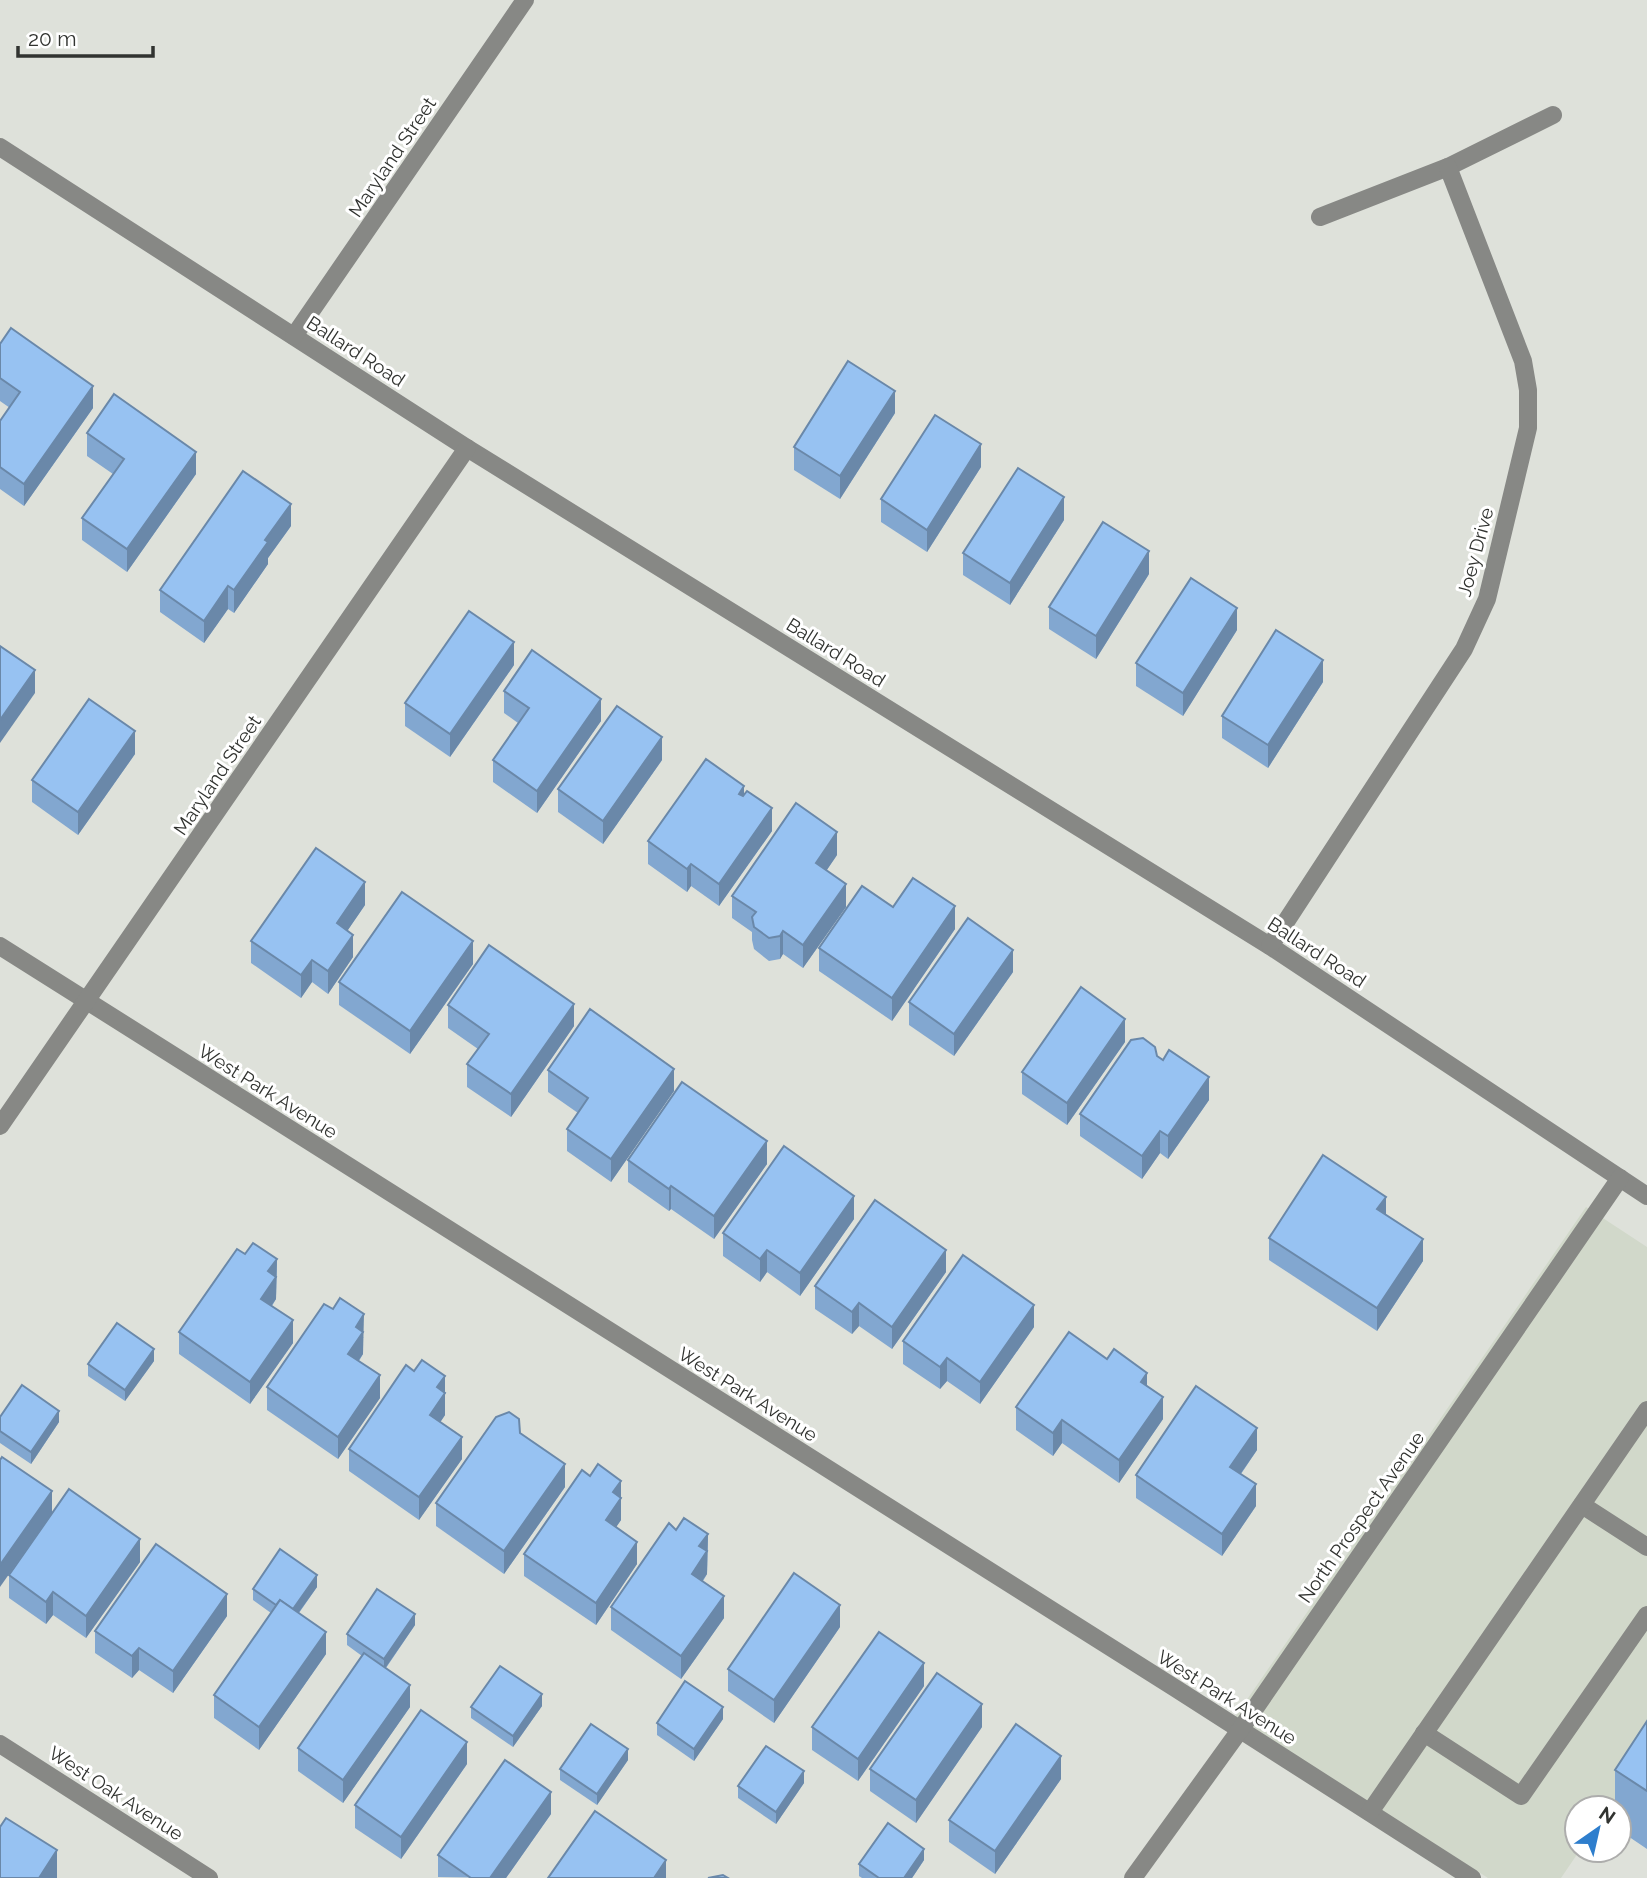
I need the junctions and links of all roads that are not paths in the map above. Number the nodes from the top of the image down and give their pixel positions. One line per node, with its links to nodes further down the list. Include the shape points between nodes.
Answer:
1 (525, 0): 6 (street, Maryland Street)
2 (1553, 115): 4 (street)
3 (0, 147): 6 (street, Ballard Road)
4 (1448, 167): 5 (street); 9 (street, Joey Drive, via 1523,361 1528,428 1487,599 1464,649)
5 (1320, 217)
6 (294, 337): 7 (street, Ballard Road)
7 (467, 448): 9 (street, Ballard Road); 10 (street, Maryland Street)
8 (0, 946): 10 (street, West Park Avenue)
9 (1270, 946): 12 (street, Ballard Road)
10 (87, 1001): 11 (street, Maryland Street); 18 (street, West Park Avenue)
11 (0, 1126)
12 (1620, 1178): 13 (street, Ballard Road); 18 (street, North Prospect Avenue)
13 (1647, 1196)
14 (1647, 1410): 15 (street)
15 (1581, 1505): 16 (street); 19 (street)
16 (1647, 1547)
17 (1647, 1615): 19 (street, via 1521,1796)
18 (1240, 1730): 21 (street, West Park Avenue); 23 (street, North Prospect Avenue)
19 (1424, 1733): 21 (street)
20 (0, 1744): 22 (street, West Oak Avenue)
21 (1370, 1812): 24 (street, West Park Avenue)
22 (203, 1876)
23 (1133, 1878)
24 (1472, 1878)

